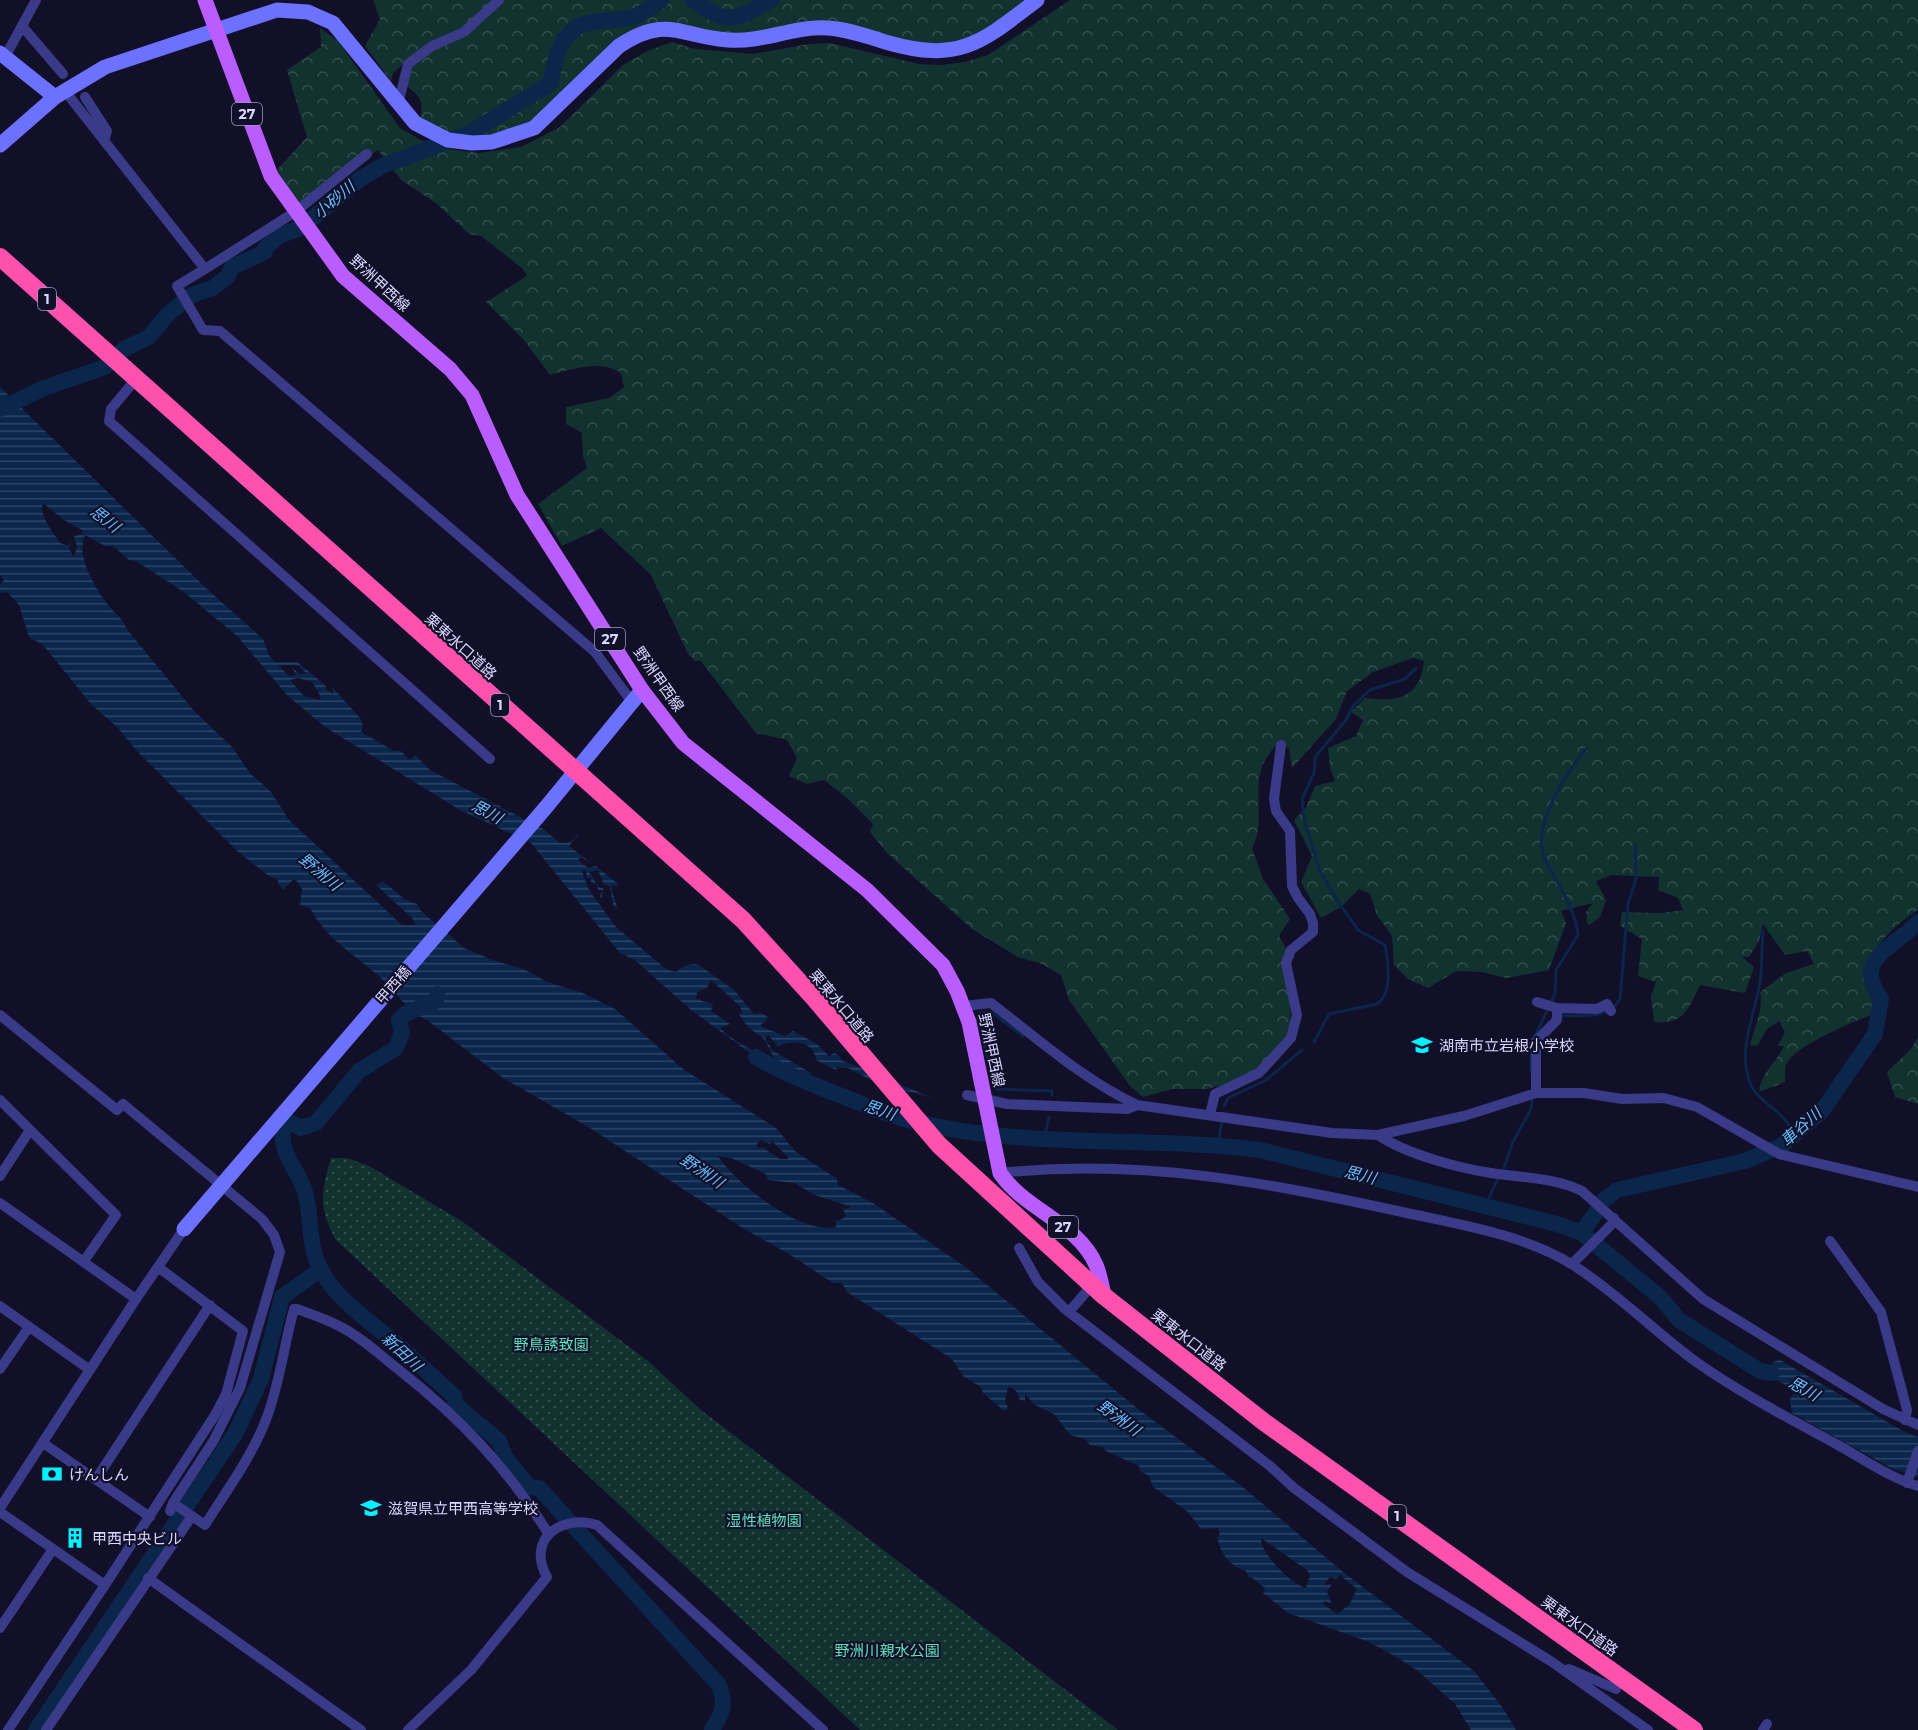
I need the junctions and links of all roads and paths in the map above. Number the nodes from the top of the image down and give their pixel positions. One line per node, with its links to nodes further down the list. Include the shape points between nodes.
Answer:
1 (36, 0): 5 (street)
2 (205, 0): 6 (main road, 野洲甲西線 / 27)
3 (499, 0): 11 (street, via 464,32 432,46 408,64)
4 (1037, 0): 11 (street, via 981,41 953,51 912,49 832,28 741,40 675,29 657,30 619,46 534,128 492,141 472,143 434,134 415,123)
5 (22, 26): 7 (street); 8 (street)
6 (216, 30): 9 (street, via 130,56); 11 (street, via 277,10 297,9 320,16 344,34); 15 (main road, 野洲甲西線 / 27, via 271,176)
7 (2, 55): 9 (street)
8 (63, 74)
9 (60, 94): 12 (street); 13 (street)
10 (85, 97): 12 (street, via 107,131)
11 (398, 105)
12 (104, 141): 17 (street)
13 (0, 145)
14 (367, 154): 15 (street)
15 (302, 221): 17 (street); 19 (main road, 野洲甲西線 / 27, via 343,276 450,369 472,395 517,495)
16 (0, 257): 18 (highway, 栗東水口道路 / 1)
17 (205, 269): 20 (street, via 177,286 203,330 220,331)
18 (136, 379): 23 (street, via 114,405 109,421); 24 (highway, 栗東水口道路 / 1)
19 (621, 655): 20 (street); 21 (main road, 野洲甲西線 / 27)
20 (605, 662): 21 (street, via 623,692)
21 (637, 696): 24 (street, 甲西橋); 25 (main road, 野洲甲西線 / 27, via 684,743 807,840 915,934 943,965)
22 (1281, 745): 33 (street, via 1276,811 1290,831 1292,886 1314,922 1313,932 1291,951 1286,963 1297,1015 1291,1038 1259,1073 1215,1094)
23 (490, 759)
24 (574, 772): 38 (street, 甲西橋); 48 (highway, 栗東水口道路 / 1, via 743,920 939,1145)
25 (964, 1005): 31 (main road, 野洲甲西線 / 27); 32 (street, via 992,1003 1081,1071)
26 (1610, 1009): 28 (street, via 1607,1004 1597,1009 1551,1009 1536,1041)
27 (0, 1015): 38 (street, via 117,1110 123,1104)
28 (1536, 1093): 35 (street, via 1464,1116); 39 (street, via 1681,1101 1779,1154)
29 (968, 1095): 31 (street)
30 (0, 1100): 34 (street)
31 (984, 1101): 32 (street, via 1128,1109); 36 (main road, 野洲甲西線 / 27)
32 (1137, 1105): 33 (street)
33 (1210, 1114): 35 (street, via 1332,1133)
34 (30, 1130): 37 (street); 45 (street, via 116,1215)
35 (1378, 1135): 41 (street, via 1393,1145 1471,1169 1563,1182 1599,1204)
36 (999, 1171): 46 (street, via 1109,1168 1244,1179 1498,1234); 48 (main road, 野洲甲西線 / 27, via 1011,1189 1087,1250 1096,1265)
37 (0, 1176)
38 (222, 1184): 42 (street, 甲西橋); 64 (street, via 262,1219 280,1252 240,1388 214,1440 173,1506)
39 (1918, 1187)
40 (0, 1203): 45 (street)
41 (1614, 1221): 46 (street); 56 (street, via 1703,1299)
42 (184, 1229): 47 (street)
43 (1830, 1241): 56 (street, via 1881,1312 1907,1410)
44 (1019, 1248): 52 (street, via 1038,1282)
45 (84, 1261): 49 (street)
46 (1573, 1263): 61 (street, via 1696,1362 1791,1419)
47 (158, 1268): 49 (street); 50 (street)
48 (1098, 1291): 52 (street); 79 (highway, 栗東水口道路 / 1, via 1264,1422)
49 (136, 1299): 55 (street)
50 (210, 1305): 60 (street); 65 (street, via 243,1331 226,1394)
51 (0, 1306): 53 (street)
52 (1069, 1312): 71 (street, via 1378,1551)
53 (29, 1327): 54 (street); 55 (street)
54 (0, 1369)
55 (90, 1370): 58 (street)
56 (1905, 1420): 57 (street)
57 (1918, 1425)
58 (43, 1443): 60 (street); 62 (street)
59 (1918, 1450): 61 (street)
60 (96, 1479): 65 (street)
61 (1911, 1482)
62 (0, 1508)
63 (0, 1512): 67 (street)
64 (190, 1515): 66 (street, via 205,1525 248,1456 273,1400 297,1309 339,1325 362,1340 444,1405 515,1483); 68 (street)
65 (150, 1517): 69 (street)
66 (548, 1533): 76 (street, via 540,1551 541,1566 548,1577 471,1670); 77 (street, via 564,1524 597,1524)
67 (53, 1549): 69 (street); 70 (street)
68 (148, 1578): 74 (street); 75 (street)
69 (105, 1584): 73 (street)
70 (0, 1628)
71 (1552, 1662): 72 (street); 78 (street)
72 (1616, 1689)
73 (8, 1730)
74 (46, 1730)
75 (361, 1730)
76 (408, 1730)
77 (823, 1730)
78 (1648, 1730)
79 (1694, 1730)

